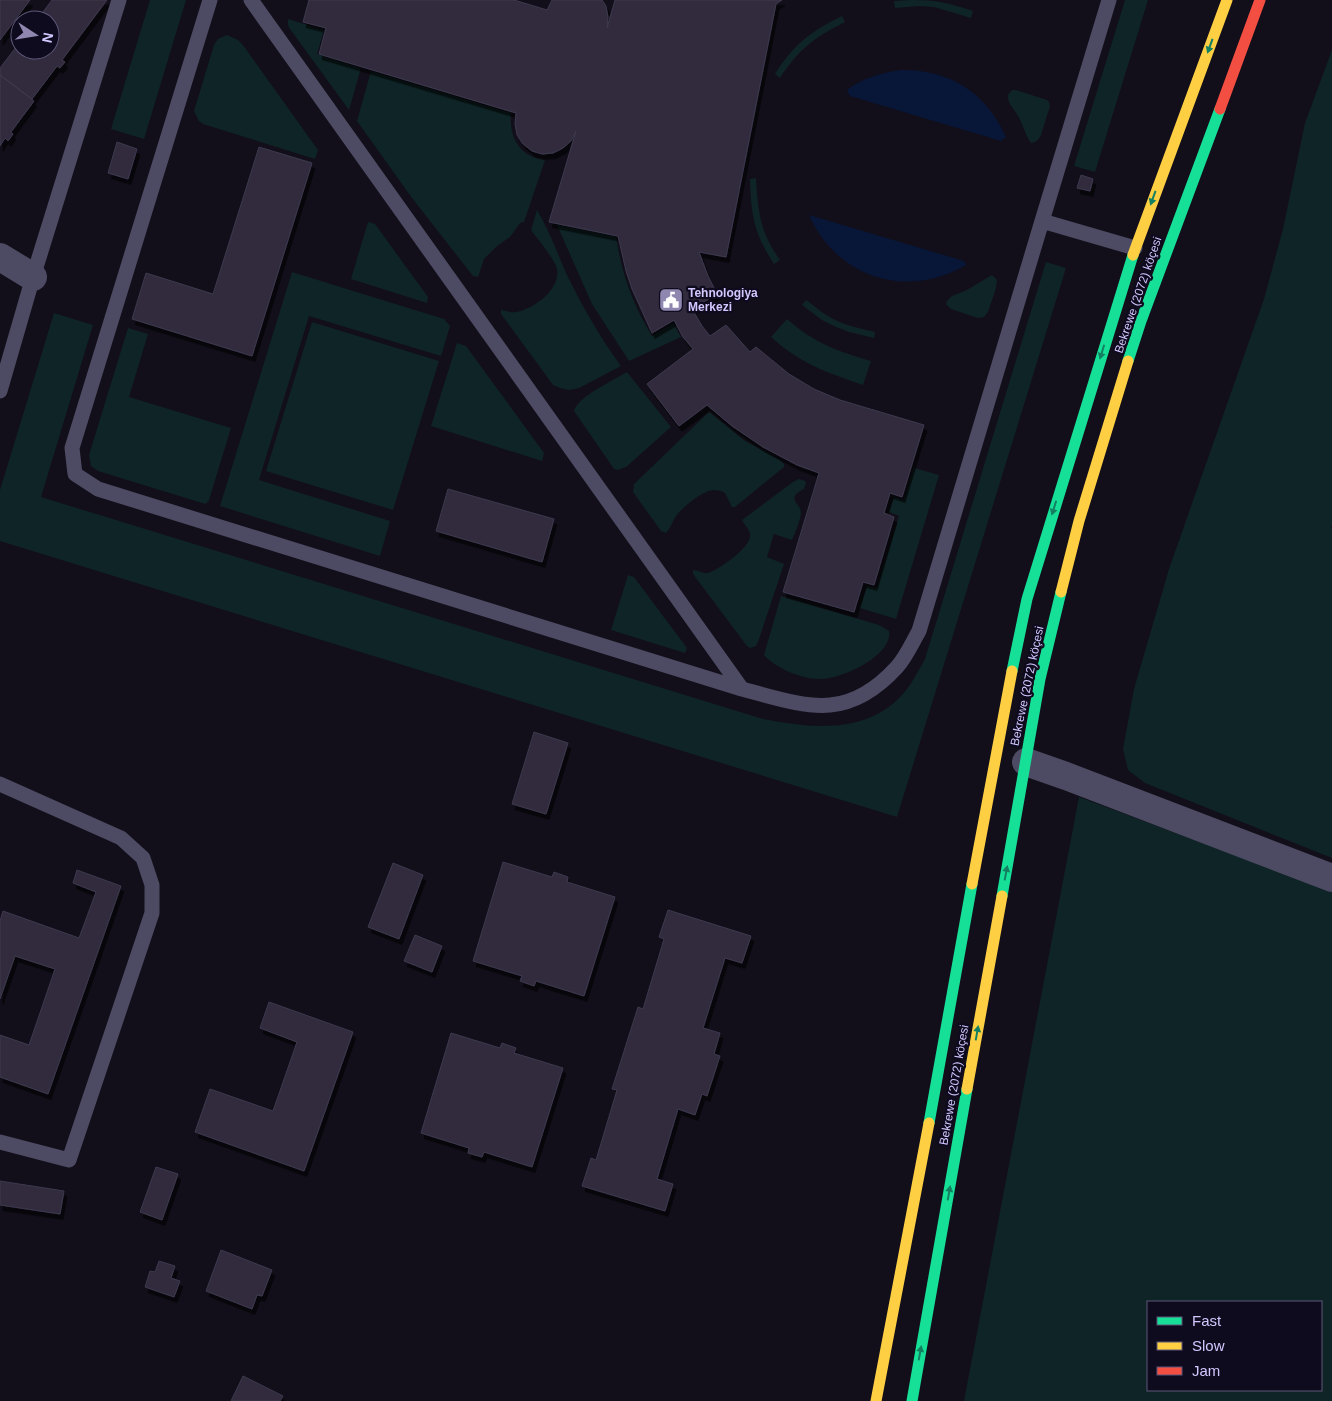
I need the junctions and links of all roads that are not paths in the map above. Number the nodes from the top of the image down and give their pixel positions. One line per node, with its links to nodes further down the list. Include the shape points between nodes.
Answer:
1 (118, 0): 10 (lane)
2 (210, 0): 12 (lane, via 72,448 75,474 98,489)
3 (251, 0): 12 (lane)
4 (1109, 0): 7 (lane)
5 (1227, 0): 8 (main road, Bekrewe (2072) köçesi, one-way to 8)
6 (1260, 0): 13 (main road, Bekrewe (2072) köçesi, via 1142,321 1082,512 1040,679)
7 (1042, 221): 8 (lane); 12 (lane, via 919,631 898,666 864,696 846,703 822,706 796,703)
8 (1135, 248): 17 (main road, Bekrewe (2072) köçesi, one-way to 17, via 1027,599)
9 (0, 257): 10 (street)
10 (33, 277): 11 (lane)
11 (0, 390)
12 (742, 689)
13 (1026, 762): 15 (street); 18 (main road, Bekrewe (2072) köçesi, one-way to 13)
14 (0, 784): 16 (lane, via 121,838 143,858 152,885 152,913 69,1160)
15 (1332, 878)
16 (0, 1142)
17 (876, 1401)
18 (912, 1401)

